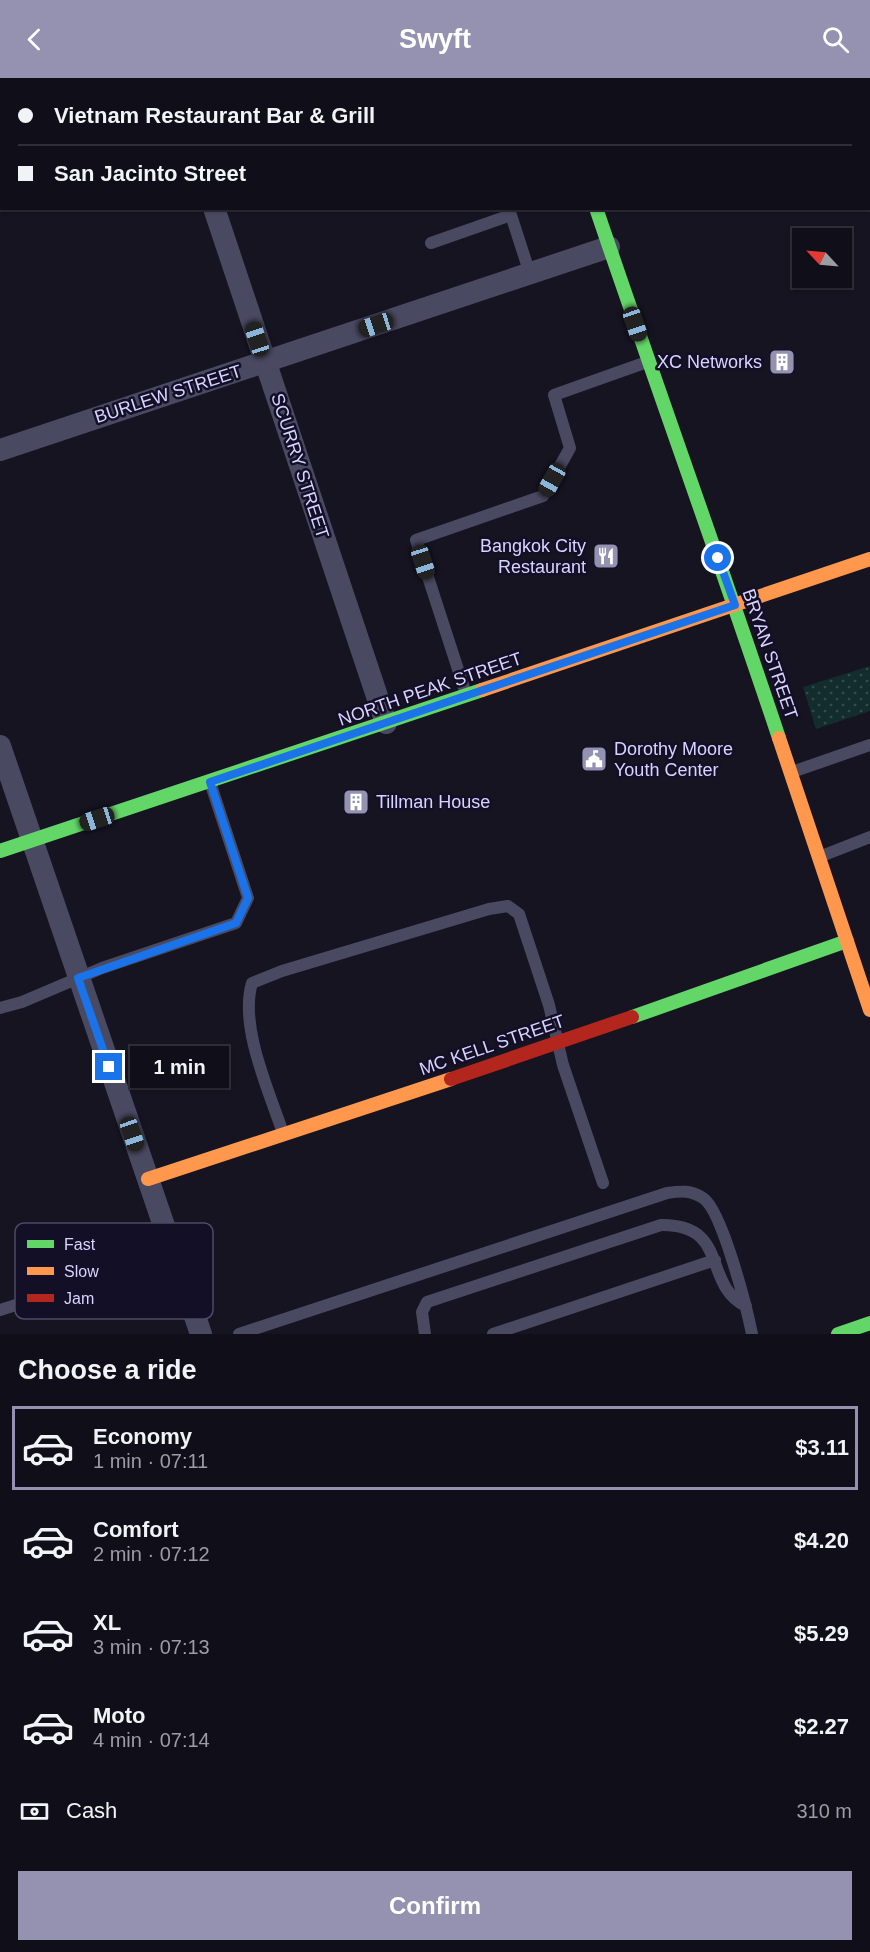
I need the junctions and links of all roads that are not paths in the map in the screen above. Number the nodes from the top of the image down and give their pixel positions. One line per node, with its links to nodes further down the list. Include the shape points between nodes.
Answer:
1 (215, 210): 6 (street, SCURRY STREET)
2 (597, 210): 4 (street, BRYAN STREET)
3 (432, 243): 5 (lane, via 511,215)
4 (609, 247): 5 (street, BURLEW STREET); 7 (street, BRYAN STREET)
5 (530, 274): 6 (street, BURLEW STREET)
6 (265, 362): 8 (street, BURLEW STREET); 12 (street, SCURRY STREET)
7 (648, 362): 10 (street, BRYAN STREET); 11 (lane, via 554,395 570,448 543,496 416,540)
8 (0, 450)
9 (870, 559): 10 (street, NORTH PEAK STREET)
10 (735, 605): 11 (street, NORTH PEAK STREET); 15 (street, BRYAN STREET)
11 (466, 695): 12 (street, NORTH PEAK STREET)
12 (386, 723): 16 (street, NORTH PEAK STREET)
13 (0, 746): 18 (street)
14 (870, 746): 15 (lane)
15 (791, 772): 20 (street, BRYAN STREET)
16 (210, 782): 18 (street, NORTH PEAK STREET); 22 (lane, via 248,898 236,923)
17 (870, 837): 20 (lane)
18 (32, 840): 19 (street, NORTH PEAK STREET); 22 (street)
19 (0, 851)
20 (819, 857): 21 (street, BRYAN STREET)
21 (847, 940): 23 (street, BRYAN STREET); 25 (street, MC KELL STREET)
22 (78, 978): 24 (lane); 27 (street)
23 (869, 1002)
24 (0, 1008)
25 (558, 1043): 26 (street, MC KELL STREET); 26 (lane, via 519,914 508,906 282,971 252,983 249,992 250,1034); 28 (lane)
26 (284, 1134): 27 (street, MC KELL STREET)
27 (148, 1179): 29 (street)
28 (603, 1183)
29 (163, 1223)
30 (715, 1260): 32 (lane, via 722,1282 737,1302); 38 (lane, via 707,1242 698,1235 676,1225 661,1226 428,1302 422,1312); 39 (lane)
31 (15, 1305): 33 (lane)
32 (746, 1306): 37 (lane, via 718,1219 705,1199 686,1190); 40 (lane)
33 (0, 1310)
34 (196, 1319): 36 (street)
35 (870, 1323): 41 (street)
36 (201, 1334)
37 (239, 1334)
38 (425, 1334)
39 (493, 1334)
40 (752, 1334)
41 (838, 1334)

